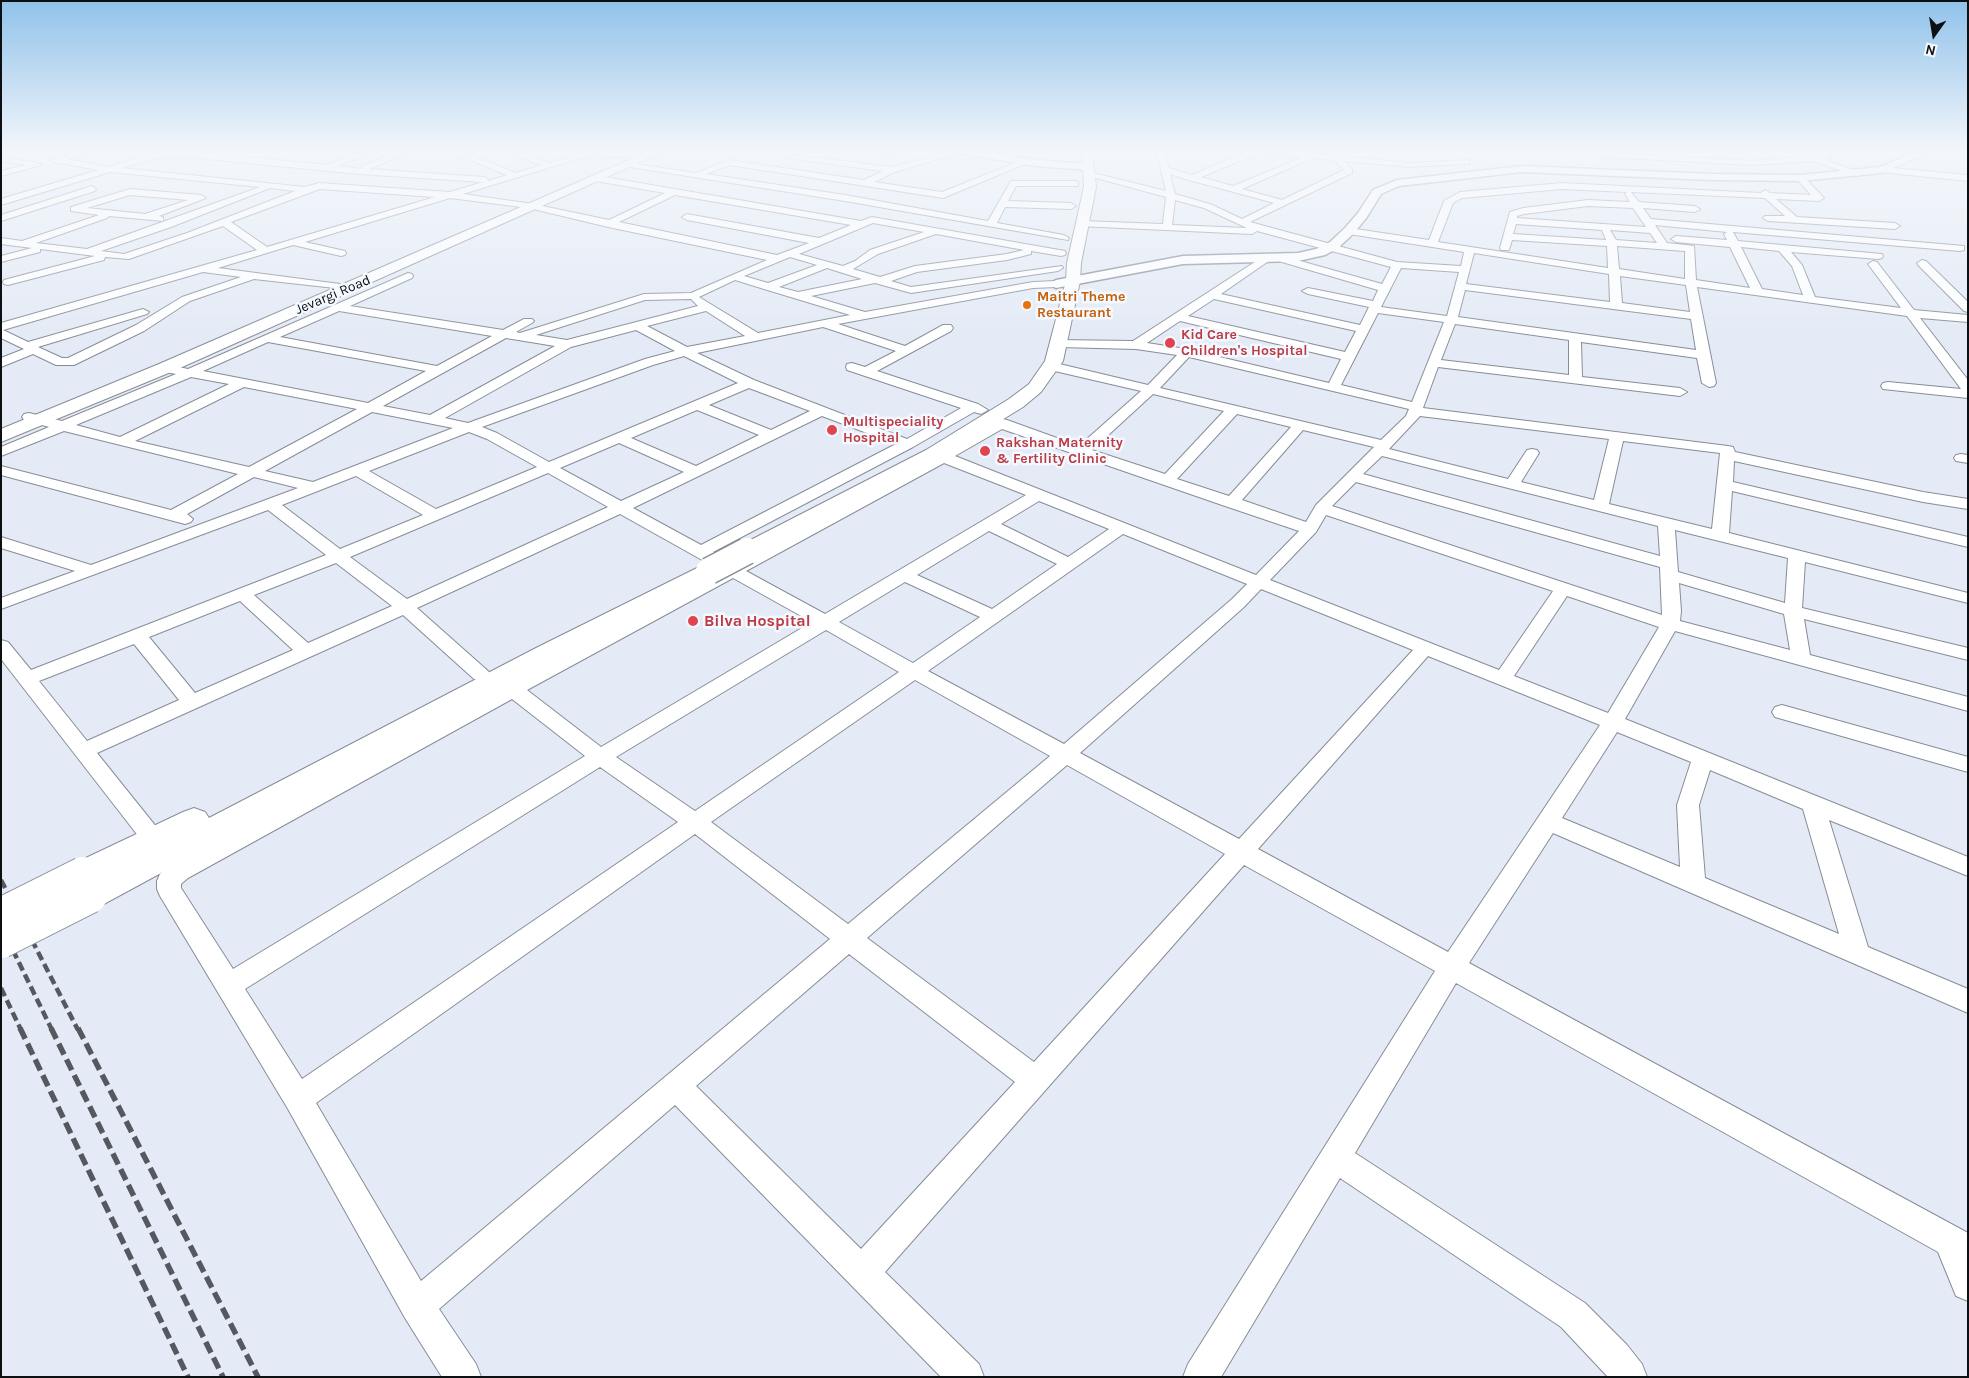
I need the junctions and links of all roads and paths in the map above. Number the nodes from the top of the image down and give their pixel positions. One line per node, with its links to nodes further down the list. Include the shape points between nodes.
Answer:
1 (112, 214): 58 (street)
2 (116, 214): 28 (street)
3 (155, 214): 28 (street)
4 (197, 214): 32 (street)
5 (244, 214): 35 (street)
6 (386, 214): 54 (street)
7 (513, 214): 95 (main road)
8 (513, 214): 124 (main road, Jevargi Road)
9 (564, 214): 38 (street)
10 (628, 214): 38 (street)
11 (692, 214): 33 (street)
12 (805, 214): 39 (street)
13 (882, 214): 30 (street)
14 (933, 214): 41 (street)
15 (997, 214): 41 (street)
16 (1068, 214): 78 (main road)
17 (1084, 214): 40 (main road)
18 (1168, 214): 46 (street)
19 (1226, 214): 36 (street)
20 (1259, 214): 36 (street)
21 (1362, 214): 48 (street)
22 (1444, 214): 59 (street)
23 (1513, 214): 34 (street)
24 (1642, 214): 51 (street)
25 (1702, 214): 45 (street)
26 (1788, 214): 31 (street)
27 (1836, 214): 37 (street)
28 (147, 217): 32 (street)
29 (1757, 218): 31 (street)
30 (872, 220): 39 (street); 47 (street)
31 (1794, 220): 37 (street)
32 (180, 221): 69 (street)
33 (679, 221): 42 (street); 50 (street)
34 (1512, 221): 44 (street); 52 (street)
35 (224, 222): 68 (street); 72 (street, via 125,257)
36 (1243, 222): 49 (street)
37 (1845, 223): 43 (street)
38 (608, 224): 50 (street)
39 (862, 224): 56 (street)
40 (1082, 224): 46 (street); 91 (main road)
41 (991, 225): 78 (street)
42 (736, 226): 55 (street); 56 (street)
43 (1895, 226)
44 (1603, 227): 51 (street); 57 (street)
45 (1721, 227): 51 (street); 61 (street); 65 (street)
46 (1166, 228): 49 (street)
47 (935, 231): 66 (street); 84 (street, via 879,250)
48 (1349, 231): 59 (street); 63 (street)
49 (1269, 232): 63 (street)
50 (655, 233): 55 (street)
51 (1656, 234): 57 (street); 60 (street)
52 (1508, 237): 73 (street); 74 (street)
53 (1, 242): 58 (street)
54 (294, 242): 68 (street); 70 (street)
55 (700, 242): 77 (street)
56 (822, 242): 71 (street)
57 (1612, 242): 74 (street); 85 (street)
58 (21, 244): 62 (street)
59 (1432, 244): 67 (street)
60 (1688, 244): 61 (street); 93 (street)
61 (1734, 244): 64 (street); 98 (street)
62 (47, 247): 69 (street); 76 (street)
63 (1329, 247): 75 (street, via 1298,257); 81 (street)
64 (1782, 248): 103 (street, via 1797,265); 112 (street, via 1875,260)
65 (1962, 249)
66 (1034, 250): 78 (street); 90 (street, via 915,270)
67 (1470, 250): 73 (street); 83 (street)
68 (266, 251): 82 (street)
69 (87, 252): 72 (street)
70 (341, 253)
71 (790, 254): 77 (street); 80 (street)
72 (109, 255): 92 (street)
73 (1503, 255): 74 (street)
74 (1561, 256): 85 (street)
75 (1273, 258): 86 (street); 91 (street, via 1183,260); 99 (street)
76 (1, 259)
77 (779, 259): 89 (street)
78 (1060, 261): 90 (street, via 911,290); 91 (street); 104 (main road); 113 (street, via 1033,285)
79 (1922, 264): 109 (street)
80 (827, 265): 84 (street); 96 (street)
81 (1397, 265): 83 (street); 97 (street)
82 (203, 269): 87 (street); 123 (street)
83 (1465, 269): 94 (street)
84 (843, 270): 90 (street)
85 (1614, 271): 93 (street); 105 (street)
86 (1333, 274): 97 (street); 102 (street)
87 (256, 276): 95 (street); 133 (street, via 186,300 140,328 70,362 60,362)
88 (408, 276): 106 (street)
89 (735, 277): 96 (street); 100 (street)
90 (877, 280): 101 (street)
91 (1073, 281): 130 (main road)
92 (8, 282)
93 (1691, 282): 98 (street); 114 (street)
94 (1460, 286): 105 (street, via 1558,294); 118 (street)
95 (340, 287): 164 (main road)
96 (768, 287): 101 (street)
97 (1384, 288): 108 (street)
98 (1757, 290): 103 (street)
99 (1212, 295): 110 (street); 115 (street)
100 (693, 296): 107 (street); 126 (street, via 644,297)
101 (798, 296): 113 (street)
102 (1301, 296): 108 (street); 110 (street)
103 (1810, 298): 112 (street)
104 (1052, 303)
105 (1616, 305): 114 (street)
106 (337, 307): 125 (street); 129 (street)
107 (707, 307): 120 (street); 127 (street)
108 (1374, 307): 118 (street); 122 (street)
109 (1968, 309)
110 (1280, 310): 122 (street)
111 (144, 312): 133 (street)
112 (1909, 313): 117 (street); 156 (street)
113 (864, 316): 119 (street)
114 (1697, 316): 137 (street)
115 (1178, 317): 132 (street); 138 (street)
116 (534, 318): 125 (street)
117 (1968, 319)
118 (1451, 320): 128 (street); 141 (street)
119 (823, 324): 127 (street); 134 (street)
120 (636, 325): 131 (street); 135 (street)
121 (947, 328): 134 (street)
122 (1363, 329): 138 (street)
123 (1, 332): 133 (street)
124 (243, 334): 129 (street); 144 (main road, Jevargi Road)
125 (504, 335): 126 (street); 145 (street)
126 (519, 337): 131 (street)
127 (756, 337): 135 (street)
128 (1575, 337): 137 (street); 148 (street)
129 (268, 339): 145 (street); 147 (street)
130 (1059, 343): 132 (street); 142 (main road)
131 (566, 344): 165 (street)
132 (1136, 345): 136 (street)
133 (30, 347): 140 (street)
134 (906, 350): 146 (street)
135 (687, 352): 150 (street); 169 (street, via 649,362)
136 (1186, 352): 153 (street); 154 (street)
137 (1703, 355): 151 (street)
138 (1349, 357): 153 (street)
139 (1036, 359): 163 (main road, via 1021,381)
140 (1, 363)
141 (1434, 363): 148 (street); 161 (street)
142 (1051, 366): 154 (street); 163 (main road, via 1035,388 1016,403)
143 (852, 367): 146 (street)
144 (165, 368): 147 (street); 164 (main road, Jevargi Road)
145 (440, 370): 159 (street)
146 (866, 372): 163 (street)
147 (189, 373): 149 (street); 167 (street)
148 (1576, 381): 155 (street)
149 (242, 383): 159 (street); 174 (street)
150 (749, 383): 157 (street); 162 (street)
151 (1709, 383)
152 (1888, 386): 156 (street)
153 (1333, 387): 161 (street)
154 (1150, 389): 160 (street); 177 (street)
155 (1680, 392)
156 (1964, 392): 158 (street)
157 (698, 405): 170 (street); 173 (street)
158 (1968, 405)
159 (372, 408): 165 (street); 186 (street)
160 (1234, 409): 166 (street); 188 (street)
161 (1416, 409): 172 (street); 176 (street, via 1412,418)
162 (821, 410): 170 (street); 175 (street)
163 (986, 415): 175 (street); 177 (street); 181 (street); 212 (main road, bridge, via 934,454)
164 (35, 419): 167 (street); 168 (main road); 171 (main road, Jevargi Road)
165 (432, 420): 169 (street)
166 (1300, 425): 176 (street); 193 (street)
167 (65, 426): 174 (street); 178 (street)
168 (1, 427)
169 (469, 427): 182 (street); 184 (street)
170 (771, 435): 185 (street)
171 (1, 436)
172 (1617, 436): 180 (street, via 1728,450); 196 (street)
173 (620, 438): 182 (street); 185 (street)
174 (121, 442): 186 (street)
175 (908, 444): 212 (street)
176 (1381, 448): 187 (street); 189 (street)
177 (1082, 451): 188 (street)
178 (1, 452)
179 (1532, 453): 189 (street)
180 (1727, 455): 190 (street); 195 (street)
181 (943, 457): 192 (street); 212 (street)
182 (549, 468): 197 (street); 200 (street)
183 (1, 470): 199 (street)
184 (357, 470): 191 (street); 200 (street)
185 (695, 471): 197 (street)
186 (252, 472): 191 (street); 199 (street)
187 (1352, 476): 198 (street); 213 (street)
188 (1167, 481): 193 (street)
189 (1512, 484): 196 (street)
190 (1725, 485): 206 (street); 208 (street)
191 (314, 487): 194 (street)
192 (1039, 494): 202 (street); 204 (street)
193 (1231, 503): 205 (street)
194 (270, 504): 203 (street); 210 (street)
195 (1968, 504)
196 (1601, 506): 201 (street)
197 (620, 508): 212 (street); 221 (street)
198 (1322, 508): 205 (street); 217 (street)
199 (172, 516): 203 (street)
200 (435, 516): 210 (street)
201 (1666, 523): 206 (street); 213 (street)
202 (988, 524): 211 (street); 215 (street)
203 (211, 526): 214 (street)
204 (1123, 527): 211 (street); 216 (street)
205 (1310, 529): 216 (street)
206 (1720, 536): 209 (street)
207 (1, 542): 214 (street)
208 (1968, 542)
209 (1797, 555): 219 (street); 222 (street)
210 (338, 556): 218 (street); 221 (street)
211 (1070, 564): 223 (street)
212 (710, 565): 224 (street); 233 (main road); 236 (street); 253 (main road, via 545,654)
213 (1670, 569): 222 (street); 225 (street)
214 (92, 571): 220 (street)
215 (904, 575): 223 (street); 224 (street)
216 (1258, 580): 228 (street); 242 (street, via 1238,603)
217 (1563, 589): 225 (street); 234 (street)
218 (242, 594): 226 (street); 229 (street)
219 (1968, 598)
220 (1, 604)
221 (405, 607): 229 (street); 233 (street)
222 (1793, 611): 230 (street); 231 (street)
223 (993, 616): 232 (street)
224 (824, 622): 232 (street); 243 (street)
225 (1670, 624): 231 (street); 240 (street)
226 (137, 635): 235 (street); 237 (street)
227 (1, 646): 235 (street)
228 (1426, 648): 234 (street); 250 (street)
229 (306, 651): 237 (street)
230 (1968, 654)
231 (1801, 660): 238 (street)
232 (912, 671): 242 (street); 248 (street)
233 (481, 675): 249 (main road)
234 (1503, 678): 240 (street)
235 (27, 679): 241 (street)
236 (514, 690): 243 (street); 259 (street, via 178,871 169,881 169,889)
237 (192, 702): 241 (street)
238 (1968, 704)
239 (1782, 712): 245 (street)
240 (1613, 722): 244 (street); 247 (street)
241 (83, 751): 249 (street)
242 (1064, 755): 250 (street); 255 (street)
243 (600, 757): 248 (street); 259 (street)
244 (1703, 759): 246 (street); 252 (street, via 1688,805)
245 (1968, 765)
246 (1813, 803): 251 (street); 257 (street)
247 (1548, 821): 252 (street); 258 (street)
248 (695, 822): 255 (street); 263 (street)
249 (154, 840): 253 (main road)
250 (1242, 852): 258 (street); 261 (street)
251 (1968, 867)
252 (1693, 884): 257 (street)
253 (87, 885): 254 (main road, bridge); 256 (main road, bridge)
254 (1, 915)
255 (848, 939): 261 (street); 262 (street)
256 (1, 941)
257 (1857, 953): 260 (street)
258 (1452, 968): 264 (street); 265 (street)
259 (228, 986): 263 (street)
260 (1968, 1001)
261 (1036, 1080): 266 (street)
262 (676, 1086): 266 (street); 268 (street)
263 (298, 1099): 268 (street)
264 (1335, 1157): 271 (street); 272 (street, via 1573,1315 1616,1356)
265 (1959, 1246): 267 (street)
266 (862, 1273): 270 (street)
267 (1968, 1284)
268 (417, 1306): 269 (street)
269 (463, 1377)
270 (966, 1377)
271 (1200, 1377)
272 (1629, 1377)

